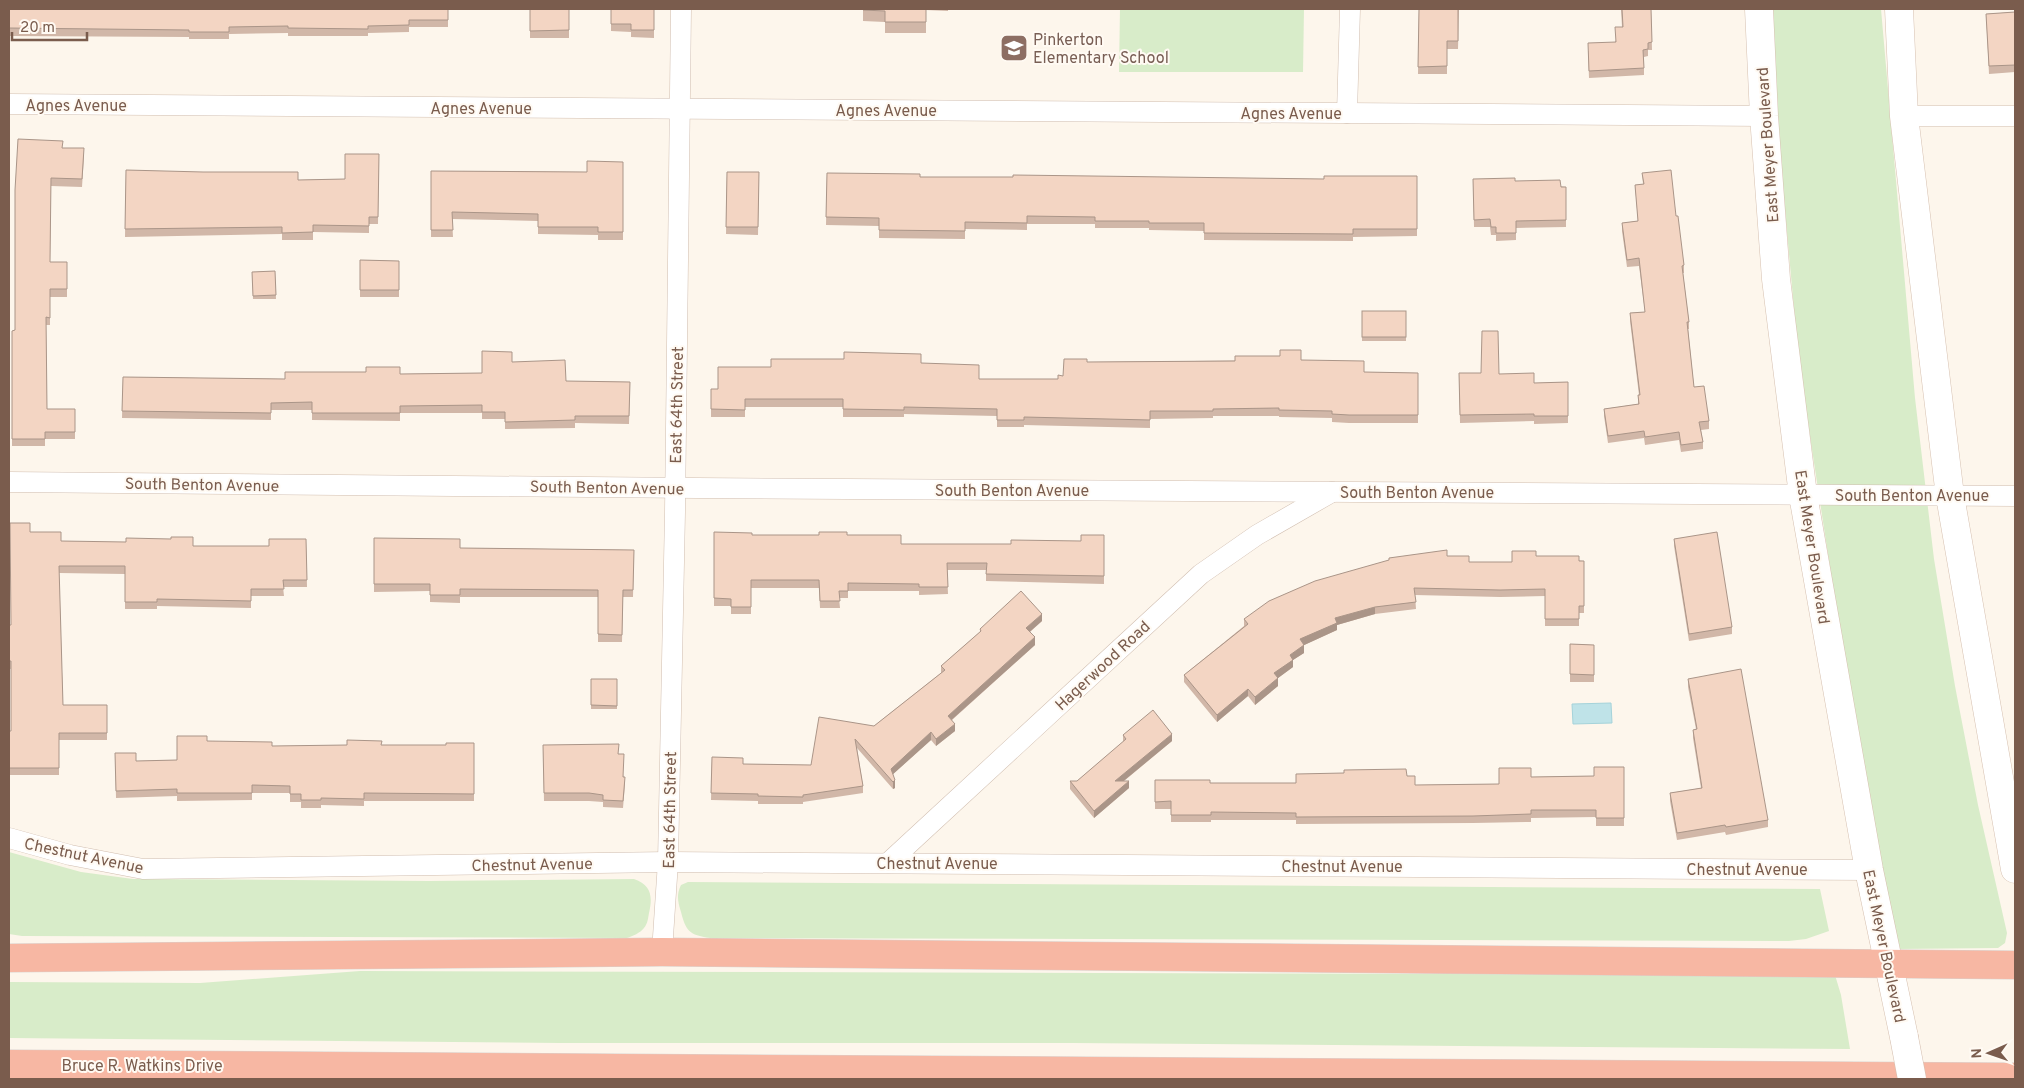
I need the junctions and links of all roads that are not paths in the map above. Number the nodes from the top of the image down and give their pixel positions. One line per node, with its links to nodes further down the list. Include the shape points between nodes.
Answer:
1 (681, 9): 6 (street, East 64th Street)
2 (1350, 9): 7 (street)
3 (1759, 9): 8 (main road, East Meyer Boulevard)
4 (1898, 9): 9 (main road)
5 (9, 104): 6 (street, Agnes Avenue)
6 (679, 110): 7 (street, Agnes Avenue); 12 (street, East 64th Street)
7 (1347, 113): 8 (street, Agnes Avenue)
8 (1764, 116): 14 (main road, East Meyer Boulevard, via 1776,279)
9 (1904, 116): 10 (street); 15 (main road)
10 (2015, 116)
11 (9, 482): 12 (street, South Benton Avenue)
12 (676, 488): 13 (street, South Benton Avenue); 18 (street, East 64th Street)
13 (1333, 492): 14 (street, South Benton Avenue); 19 (street, Hagerwood Road, via 1257,535 1201,574)
14 (1803, 495): 15 (street, South Benton Avenue); 21 (main road, East Meyer Boulevard)
15 (1950, 496): 16 (street, South Benton Avenue); 20 (main road)
16 (2015, 496)
17 (9, 838): 18 (street, Chestnut Avenue, via 70,855 143,869)
18 (668, 862): 19 (street, Chestnut Avenue); 22 (street, East 64th Street)
19 (888, 863): 21 (street, Chestnut Avenue)
20 (2015, 868)
21 (1869, 870): 24 (main road, East Meyer Boulevard)
22 (662, 952): 23 (highway); 24 (highway)
23 (9, 958)
24 (1890, 965): 25 (highway); 28 (main road, East Meyer Boulevard, bridge)
25 (2015, 966)
26 (9, 1064): 27 (highway, Bruce R. Watkins Drive)
27 (2015, 1077)
28 (1912, 1079)

